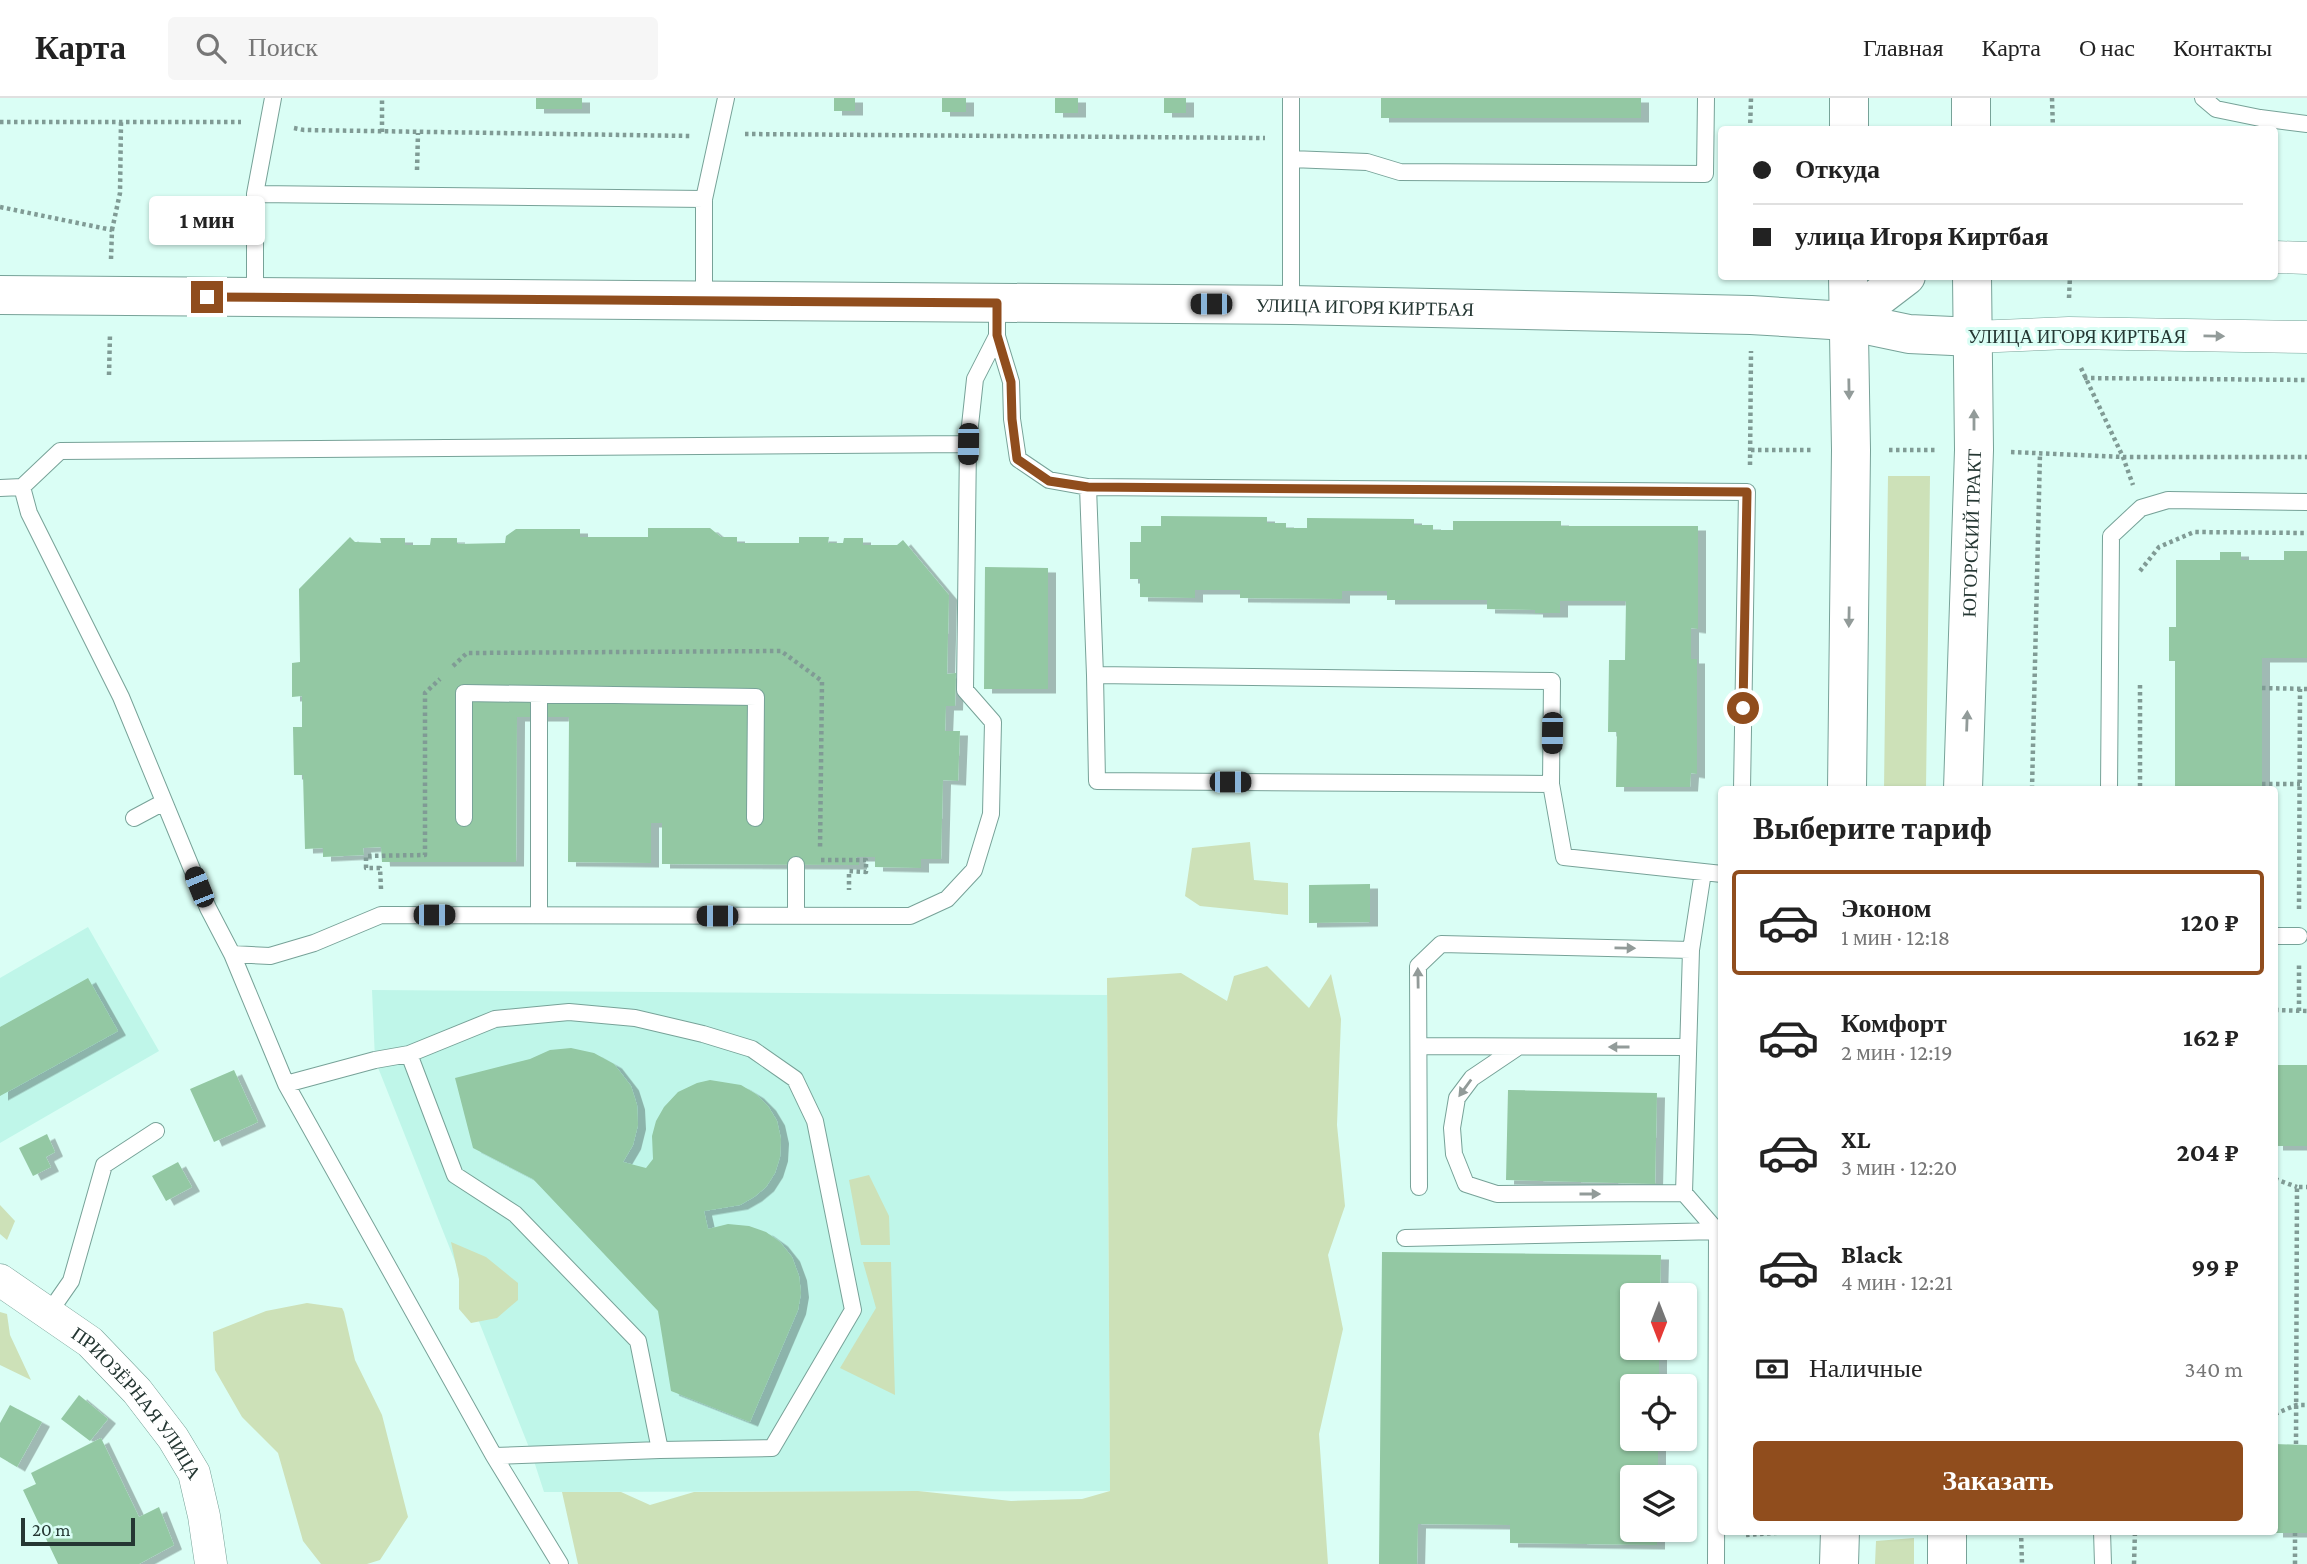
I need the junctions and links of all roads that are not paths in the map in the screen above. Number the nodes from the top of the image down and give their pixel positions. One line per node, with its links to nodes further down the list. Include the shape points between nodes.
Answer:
1 (273, 98): 12 (lane)
2 (726, 98): 13 (lane)
3 (1291, 98): 11 (lane)
4 (1706, 98): 11 (lane, via 1705,174 1400,172 1367,162)
5 (1849, 98): 9 (main road)
6 (1971, 98): 10 (main road)
7 (2203, 98): 8 (lane, via 2216,109)
8 (2307, 124)
9 (1849, 126)
10 (1971, 126)
11 (1291, 159): 22 (lane)
12 (255, 194): 13 (lane); 20 (lane)
13 (704, 199): 21 (lane)
14 (2278, 257): 15 (street)
15 (2307, 258)
16 (1848, 280): 24 (main road)
17 (1901, 280): 24 (main road)
18 (1972, 280): 25 (main road, ЮГОРСКИЙ ТРАКТ)
19 (0, 295): 20 (main road, УЛИЦА ИГОРЯ КИРТБАЯ)
20 (255, 297): 21 (main road, УЛИЦА ИГОРЯ КИРТБАЯ)
21 (704, 300): 23 (main road, УЛИЦА ИГОРЯ КИРТБАЯ)
22 (1291, 305): 23 (main road, УЛИЦА ИГОРЯ КИРТБАЯ); 24 (main road, УЛИЦА ИГОРЯ КИРТБАЯ)
23 (997, 319): 27 (lane, via 975,379); 29 (lane, via 1011,382 1017,459 1049,481)
24 (1847, 321): 25 (main road, УЛИЦА ИГОРЯ КИРТБАЯ, via 1909,334); 36 (main road, one-way to 36, via 1851,450)
25 (1974, 337): 26 (street, УЛИЦА ИГОРЯ КИРТБАЯ, one-way to 26, via 2069,333); 37 (main road, ЮГОРСКИЙ ТРАКТ, one-way to 25, via 1975,450)
26 (2307, 337)
27 (968, 444): 28 (lane, via 60,451); 47 (lane, via 965,690 993,722 990,814 974,870 947,899 910,916)
28 (22, 487): 30 (lane); 39 (lane, via 29,513 121,696)
29 (1088, 487): 32 (lane); 35 (lane, via 1747,492)
30 (0, 488)
31 (2307, 502): 38 (lane, via 2168,500 2141,508 2111,536)
32 (1096, 675): 34 (lane, via 1552,681); 34 (lane, via 1097,781)
33 (539, 694): 41 (lane, via 464,693); 42 (lane, via 756,696); 46 (lane)
34 (1551, 784): 44 (lane, via 1564,857)
35 (1742, 786)
36 (1847, 786)
37 (1963, 786)
38 (2109, 786)
39 (164, 802): 40 (lane); 51 (lane)
40 (134, 818)
41 (464, 818)
42 (755, 818)
43 (796, 865): 47 (lane)
44 (1703, 872): 45 (lane); 50 (lane)
45 (1718, 874)
46 (539, 915): 47 (lane); 51 (lane, via 382,915 270,956)
47 (796, 916)
48 (2278, 936): 49 (lane)
49 (2299, 936)
50 (1691, 950): 52 (lane, one-way to 50, via 1418,966 1441,944); 54 (lane)
51 (232, 954): 56 (lane)
52 (1420, 1046): 53 (lane); 58 (lane)
53 (1518, 1047): 54 (lane, one-way to 53); 59 (lane, one-way to 59, via 1472,1078 1457,1098 1454,1154 1466,1184 1497,1194)
54 (1688, 1047): 59 (lane)
55 (409, 1054): 56 (lane); 66 (lane, via 454,1175 515,1214 638,1341); 66 (lane, via 495,1019 569,1012 635,1018 703,1034 752,1049 795,1079 816,1121 853,1310 772,1448)
56 (286, 1084): 67 (lane)
57 (156, 1131): 64 (lane, via 104,1165 71,1281)
58 (1419, 1187)
59 (1685, 1193): 60 (lane)
60 (1718, 1230)
61 (1718, 1231): 62 (lane)
62 (1405, 1238)
63 (0, 1280): 64 (street, ПРИОЗЁРНАЯ УЛИЦА)
64 (48, 1314): 71 (street, ПРИОЗЁРНАЯ УЛИЦА, via 90,1342 137,1391 173,1438 194,1474)
65 (1718, 1342): 73 (lane)
66 (660, 1450): 67 (lane)
67 (494, 1456): 72 (lane)
68 (1840, 1535): 74 (main road)
69 (1947, 1535): 75 (main road)
70 (2102, 1535): 76 (lane)
71 (211, 1564)
72 (560, 1564)
73 (1716, 1564)
74 (1839, 1564)
75 (1947, 1564)
76 (2103, 1564)

